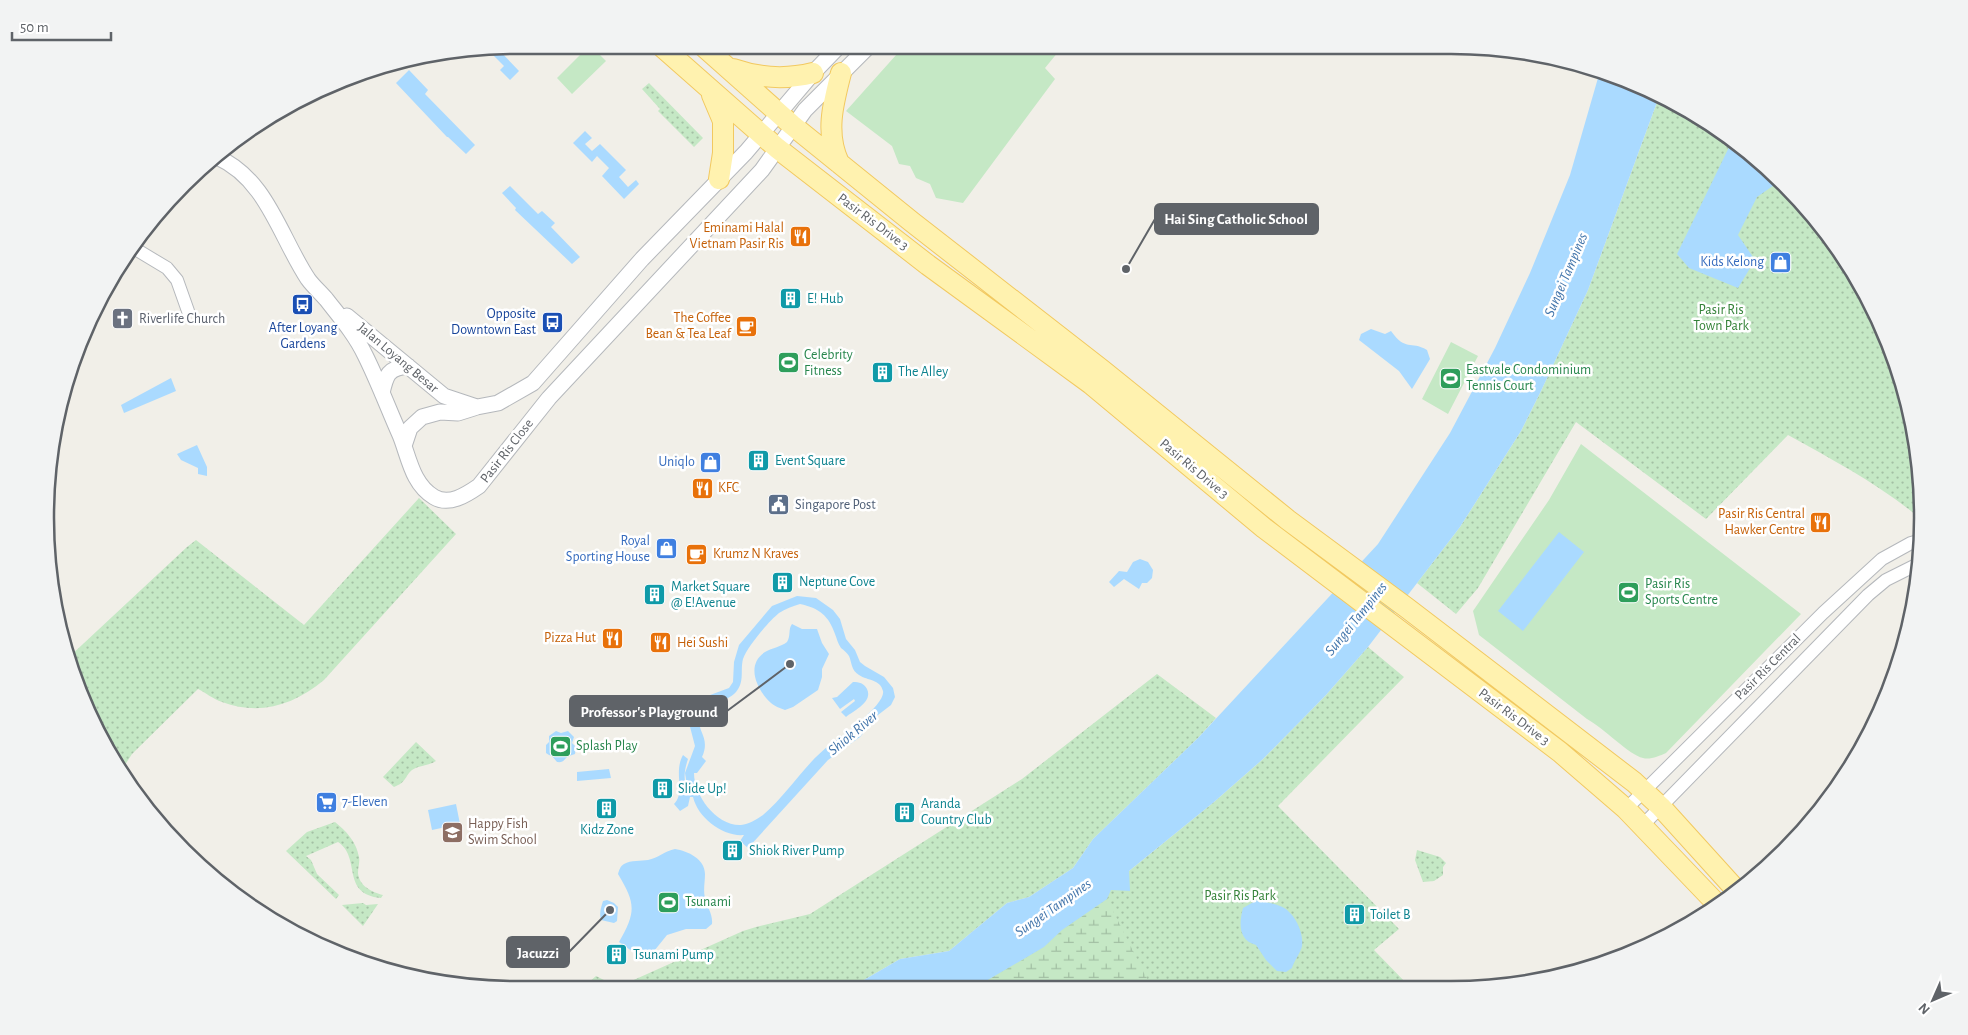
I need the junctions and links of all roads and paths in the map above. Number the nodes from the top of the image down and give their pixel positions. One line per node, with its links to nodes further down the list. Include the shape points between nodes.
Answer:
1 (670, 54): 8 (main road, Pasir Ris Drive 3)
2 (712, 54): 5 (main road, Pasir Ris Drive 3)
3 (831, 54): 6 (street)
4 (861, 54): 7 (street)
5 (726, 67): 6 (main road, via 767,77 798,77); 9 (main road, Pasir Ris Drive 3)
6 (813, 73): 9 (street)
7 (841, 73): 9 (street); 13 (main road, via 830,123)
8 (710, 89): 10 (main road, Pasir Ris Drive 3); 14 (main road, via 724,121)
9 (786, 120): 10 (street); 11 (street, Pasir Ris Close); 13 (main road, Pasir Ris Drive 3)
10 (761, 135): 11 (main road, Pasir Ris Drive 3); 14 (street)
11 (777, 148): 17 (street, Pasir Ris Close, via 762,170); 27 (main road, Pasir Ris Drive 3, via 928,265 1091,384 1248,515)
12 (223, 160): 18 (street, Jalan Loyang Besar, via 247,178 265,200 308,280)
13 (839, 163): 26 (main road, Pasir Ris Drive 3, via 1288,520)
14 (719, 178): 15 (street)
15 (658, 242): 17 (street); 22 (street, via 533,383 498,403)
16 (138, 251): 19 (street, via 167,268 177,280)
17 (677, 261): 23 (street, Pasir Ris Close, via 548,398 479,486 466,495 450,501 435,498 422,488)
18 (324, 298): 20 (street, Jalan Loyang Besar); 21 (street, Jalan Loyang Besar, via 353,333)
19 (188, 311)
20 (408, 366): 21 (street, via 396,367 390,372); 22 (street, Jalan Loyang Besar, via 444,396)
21 (382, 392): 23 (street, Jalan Loyang Besar)
22 (477, 407): 23 (street, via 458,414 440,412 422,417 410,428)
23 (404, 446)
24 (1913, 542): 28 (street, Pasir Ris Central, via 1882,558 1823,612)
25 (1911, 567): 29 (street, Pasir Ris Central, via 1886,580 1868,595)
26 (1405, 606): 27 (main road, via 1403,619 1399,624); 28 (main road, Pasir Ris Drive 3)
27 (1391, 624): 30 (main road, Pasir Ris Drive 3, via 1560,752)
28 (1643, 791): 29 (main road, Pasir Ris Drive 3); 30 (street, Pasir Ris Central)
29 (1661, 807): 31 (street, Pasir Ris Central); 32 (main road, Pasir Ris Drive 3)
30 (1626, 809): 31 (main road, Pasir Ris Drive 3)
31 (1643, 825): 33 (main road, Pasir Ris Drive 3)
32 (1732, 886)
33 (1713, 900)

